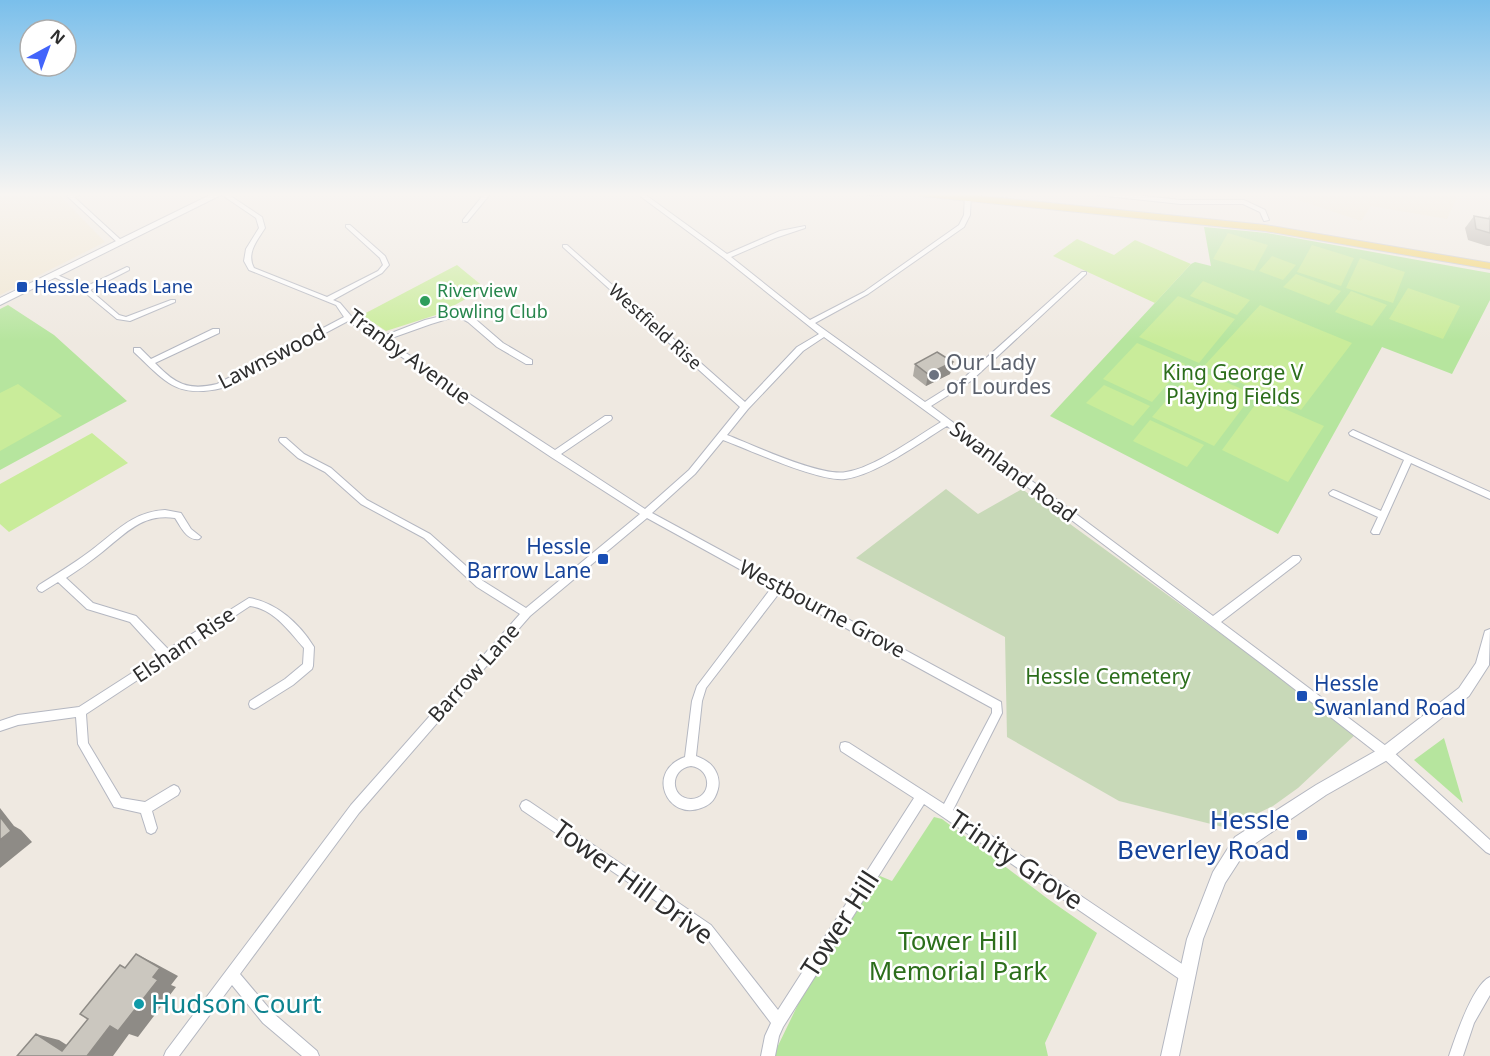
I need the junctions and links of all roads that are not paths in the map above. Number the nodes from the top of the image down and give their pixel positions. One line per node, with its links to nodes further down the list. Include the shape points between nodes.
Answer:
1 (120, 242): 15 (street)
2 (253, 242): 17 (street, Tranby Avenue, via 247,261 251,269)
3 (366, 242): 17 (street, via 386,265)
4 (706, 242): 10 (street, Swanland Road)
5 (760, 242): 10 (street)
6 (939, 242): 21 (street, via 866,293)
7 (1350, 242): 12 (main road)
8 (1397, 242): 11 (main road)
9 (565, 246): 29 (street, Westfield Rise)
10 (726, 257): 21 (street, Swanland Road)
11 (1490, 258)
12 (1490, 266)
13 (127, 269): 16 (street)
14 (1084, 273): 28 (street, via 968,379)
15 (53, 274): 16 (street); 19 (street)
16 (85, 290): 18 (street, via 117,317 127,320)
17 (329, 299): 20 (street, Tranby Avenue)
18 (172, 301)
19 (0, 302)
20 (348, 318): 24 (street, Tranby Avenue); 26 (street, Lawnswood, via 207,390 192,392 181,388)
21 (810, 323): 23 (street, Swanland Road)
22 (216, 331): 26 (street)
23 (824, 334): 28 (street, Swanland Road); 29 (street, Barrow Lane, via 800,349)
24 (380, 340): 27 (street, via 458,314); 35 (street, Tranby Avenue)
25 (137, 350): 26 (street, Lawnswood)
26 (151, 362)
27 (529, 362)
28 (925, 406): 31 (street, Swanland Road)
29 (745, 407): 33 (street, Barrow Lane)
30 (608, 418): 35 (street)
31 (946, 423): 33 (street, via 859,472 842,477); 48 (street, Swanland Road)
32 (1353, 433): 36 (street)
33 (722, 436): 39 (street, Barrow Lane, via 692,472)
34 (283, 440): 47 (street, via 301,456 328,470 364,502 427,536 480,584)
35 (554, 455): 39 (street, Tranby Avenue)
36 (1409, 459): 38 (street); 40 (street)
37 (1333, 493): 40 (street)
38 (1490, 496)
39 (646, 514): 45 (street, Westbourne Grove); 47 (street, Barrow Lane)
40 (1383, 515): 41 (street)
41 (1376, 532)
42 (196, 537): 44 (street, via 178,515 165,512 146,516 126,526)
43 (1296, 559): 48 (street)
44 (59, 577): 46 (street); 50 (street, via 90,606 133,619)
45 (779, 586): 57 (street, via 702,686); 62 (street, Westbourne Grove, via 998,705)
46 (42, 588)
47 (528, 613): 65 (street, Barrow Lane, via 355,809)
48 (1214, 621): 56 (street, Swanland Road)
49 (1490, 634): 51 (street)
50 (168, 656): 52 (street, Elsham Rise, via 249,603 260,602 271,608 309,647 308,666); 53 (street, Elsham Rise)
51 (1486, 667): 56 (street, via 1464,692)
52 (254, 704)
53 (81, 712): 54 (street, Elsham Rise); 61 (street, via 83,744 118,803)
54 (0, 726)
55 (845, 747): 59 (street, Trinity Grove)
56 (1386, 753): 64 (street, Swanland Road); 66 (street, via 1241,843 1219,878 1195,939)
57 (690, 761)
58 (174, 791): 61 (street)
59 (922, 796): 62 (street, Trinity Grove); 68 (street, Tower Hill)
60 (526, 806): 68 (street, Tower Hill Drive, via 707,929)
61 (146, 808): 63 (street)
62 (946, 812): 66 (street, Trinity Grove)
63 (152, 828)
64 (1490, 848)
65 (231, 974): 69 (street, Barrow Lane); 70 (street, via 268,1018)
66 (1186, 975): 72 (street)
67 (1490, 984): 73 (street, via 1481,995)
68 (778, 1022): 71 (street, Tower Hill)
69 (171, 1056)
70 (312, 1056)
71 (768, 1056)
72 (1170, 1056)
73 (1456, 1056)

